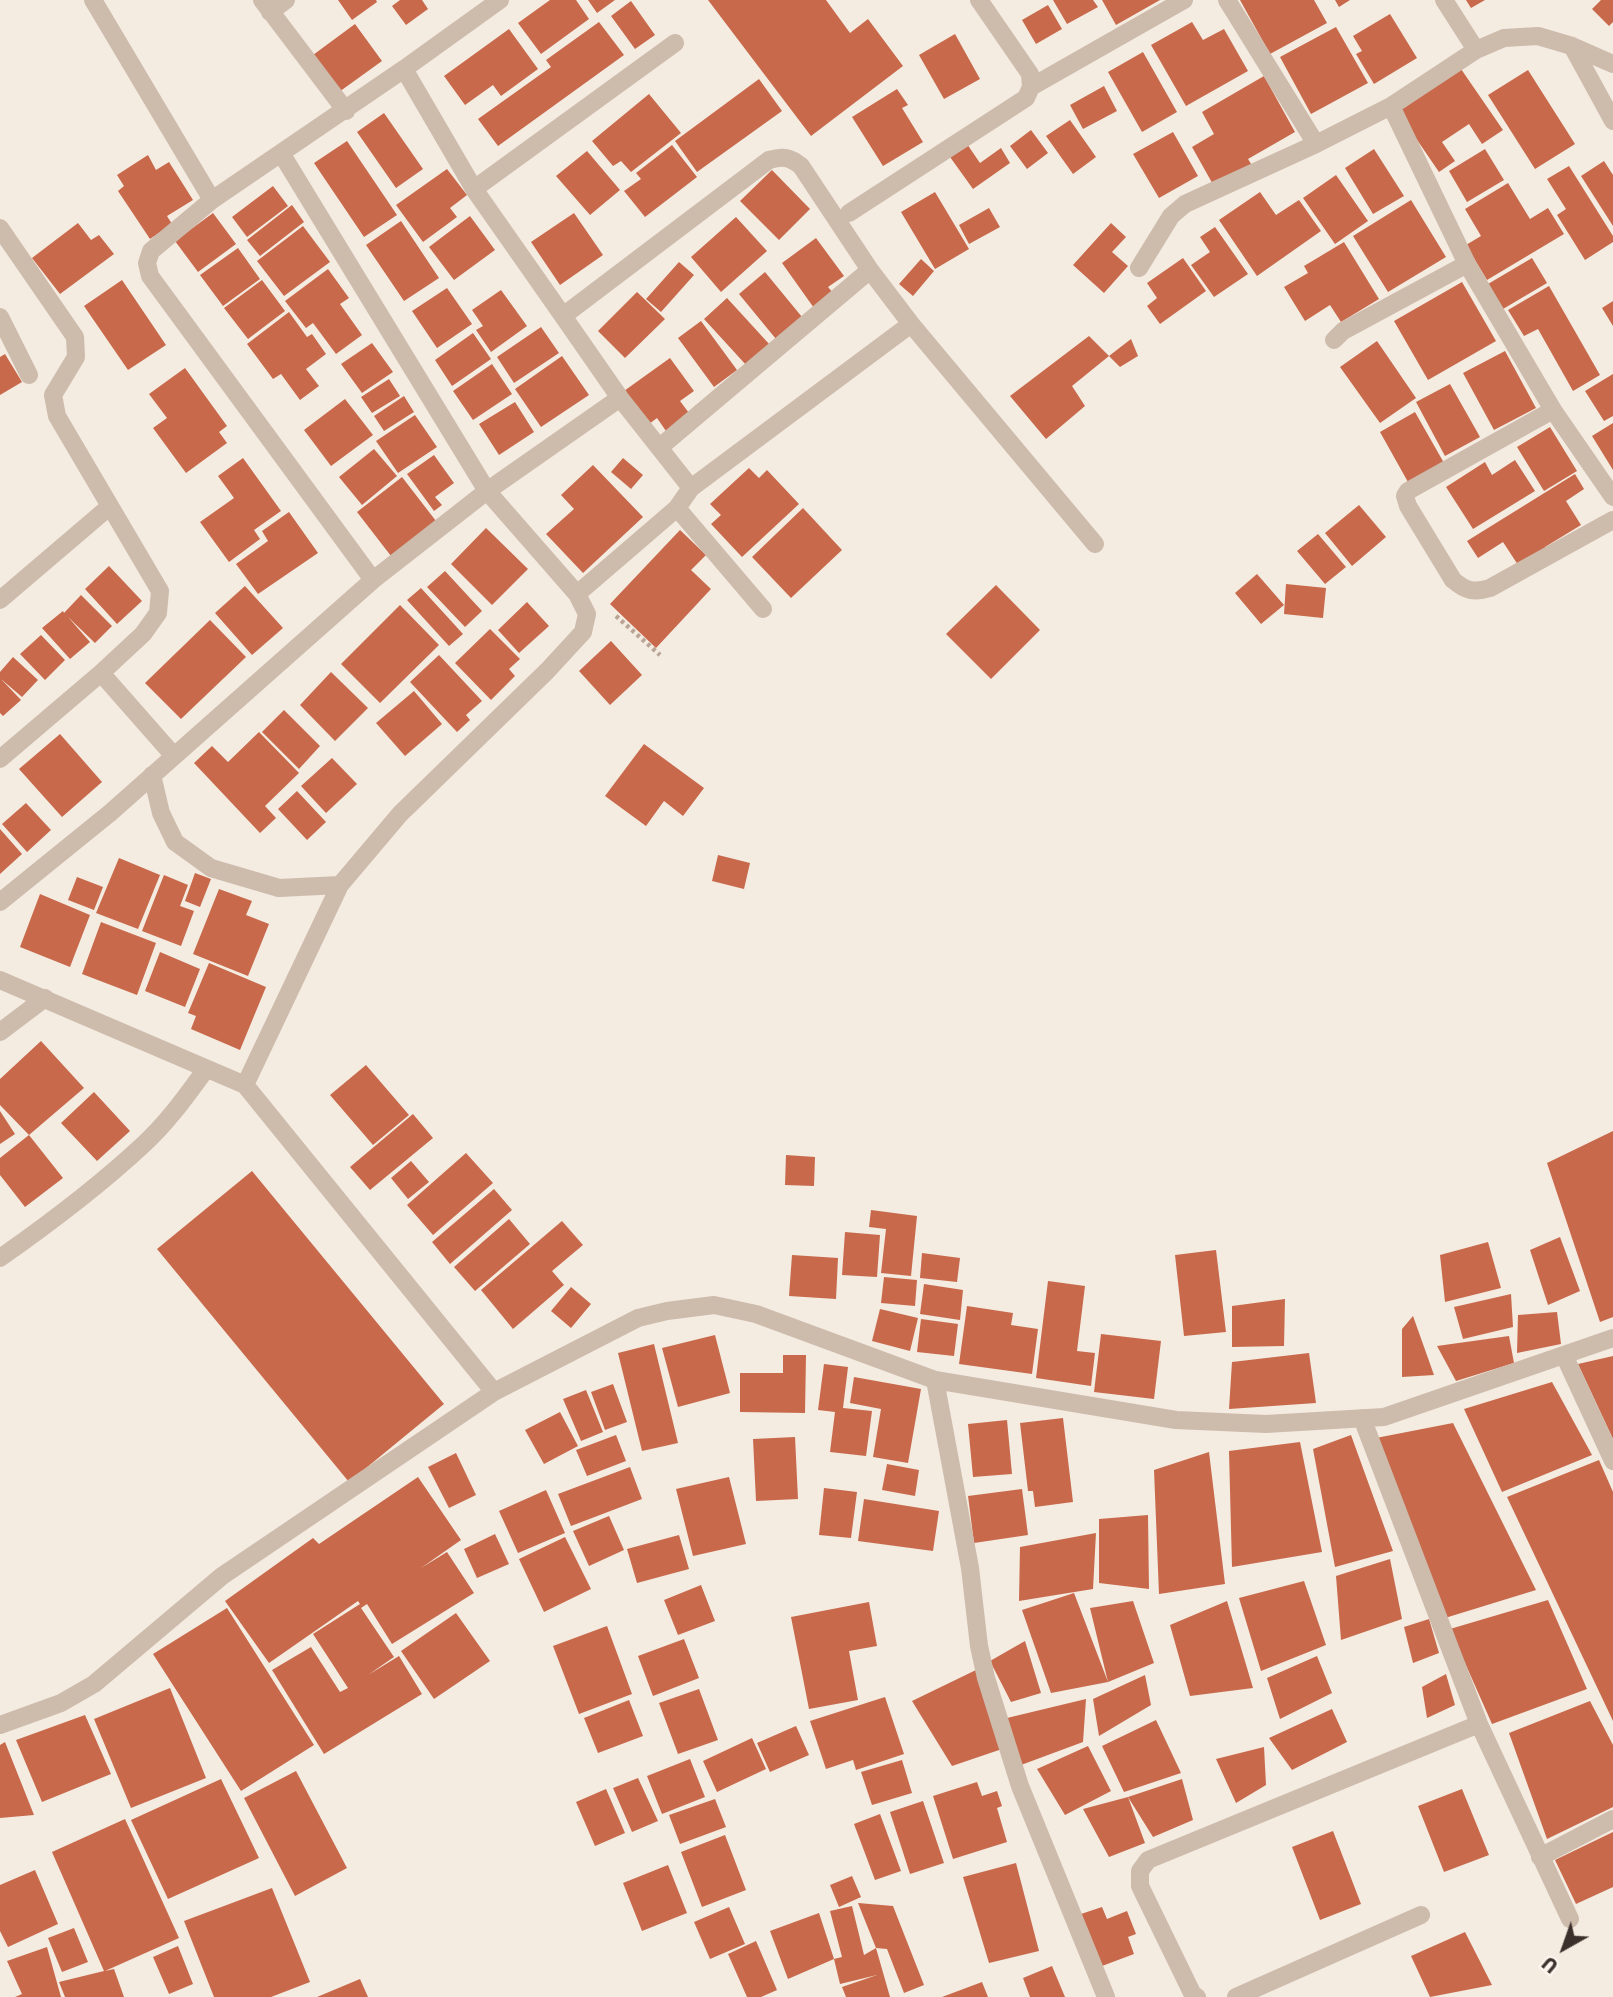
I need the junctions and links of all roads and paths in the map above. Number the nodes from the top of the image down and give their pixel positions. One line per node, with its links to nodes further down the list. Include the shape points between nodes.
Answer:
1 (93, 0): 21 (street)
2 (286, 0): 8 (street)
3 (500, 0): 13 (street)
4 (979, 0): 14 (street, via 1030,74)
5 (1184, 0): 14 (street)
6 (1227, 0): 18 (street)
7 (1444, 0): 11 (street)
8 (266, 6): 16 (street)
9 (675, 43): 20 (street)
10 (1572, 46): 11 (street, via 1538,36 1504,38); 12 (street); 17 (street)
11 (1476, 50): 15 (street)
12 (1613, 64)
13 (404, 69): 16 (street); 20 (street)
14 (1031, 87): 22 (street, via 1026,98)
15 (1391, 106): 18 (street); 24 (street)
16 (346, 111): 19 (street)
17 (1613, 121)
18 (1316, 144): 25 (street, via 1185,204 1171,216)
19 (281, 153): 21 (street); 36 (street)
20 (474, 190): 27 (street)
21 (212, 200): 42 (street, via 151,251 146,263 150,276)
22 (849, 213)
23 (0, 228): 38 (street, via 75,337 76,357 53,395 53,403)
24 (1467, 264): 30 (street); 33 (street)
25 (1139, 268)
26 (870, 270): 27 (street, via 801,166 781,156 769,160); 29 (street); 34 (street)
27 (563, 316): 32 (street)
28 (0, 317): 31 (street)
29 (911, 324): 35 (street); 41 (street)
30 (1334, 340)
31 (29, 376)
32 (620, 398): 34 (street); 36 (street)
33 (1553, 410): 37 (street); 40 (street, via 1408,491 1408,506 1453,580 1476,592)
34 (660, 447): 35 (street)
35 (691, 488): 39 (street)
36 (487, 491): 42 (street); 43 (street)
37 (1613, 498)
38 (109, 507): 44 (street); 47 (street, via 160,591 158,612 143,634)
39 (677, 508): 43 (street); 45 (street)
40 (1613, 520)
41 (1095, 544)
42 (373, 580): 48 (street)
43 (581, 591): 46 (path); 51 (street, via 587,614 583,632 400,814)
44 (0, 600)
45 (763, 610)
46 (660, 655)
47 (100, 673): 48 (street); 49 (street)
48 (174, 756): 50 (street)
49 (0, 759)
50 (152, 775): 51 (street, via 161,813 175,842 211,868 279,888); 52 (street)
51 (340, 885): 57 (street)
52 (0, 902)
53 (0, 980): 54 (street)
54 (45, 998): 55 (street); 56 (street)
55 (0, 1032)
56 (206, 1069): 57 (street); 58 (street, via 146,1143)
57 (245, 1085): 62 (street)
58 (0, 1258)
59 (1613, 1338): 60 (street)
60 (1564, 1355): 63 (street, via 1384,1417); 64 (street)
61 (935, 1380): 62 (street, via 756,1314 714,1305 638,1318); 63 (street, via 1176,1420 1266,1424); 71 (street, via 986,1678 1020,1786)
62 (494, 1392): 66 (street, via 222,1576 94,1684 61,1703)
63 (1362, 1418): 65 (street)
64 (1613, 1461)
65 (1479, 1724): 68 (street); 72 (street, via 1147,1860 1140,1871 1140,1886)
66 (0, 1725)
67 (1613, 1819): 68 (street)
68 (1540, 1857): 70 (street)
69 (1421, 1915): 73 (street)
70 (1570, 1919)
71 (1106, 1997)
72 (1197, 1997)
73 (1236, 1997)

